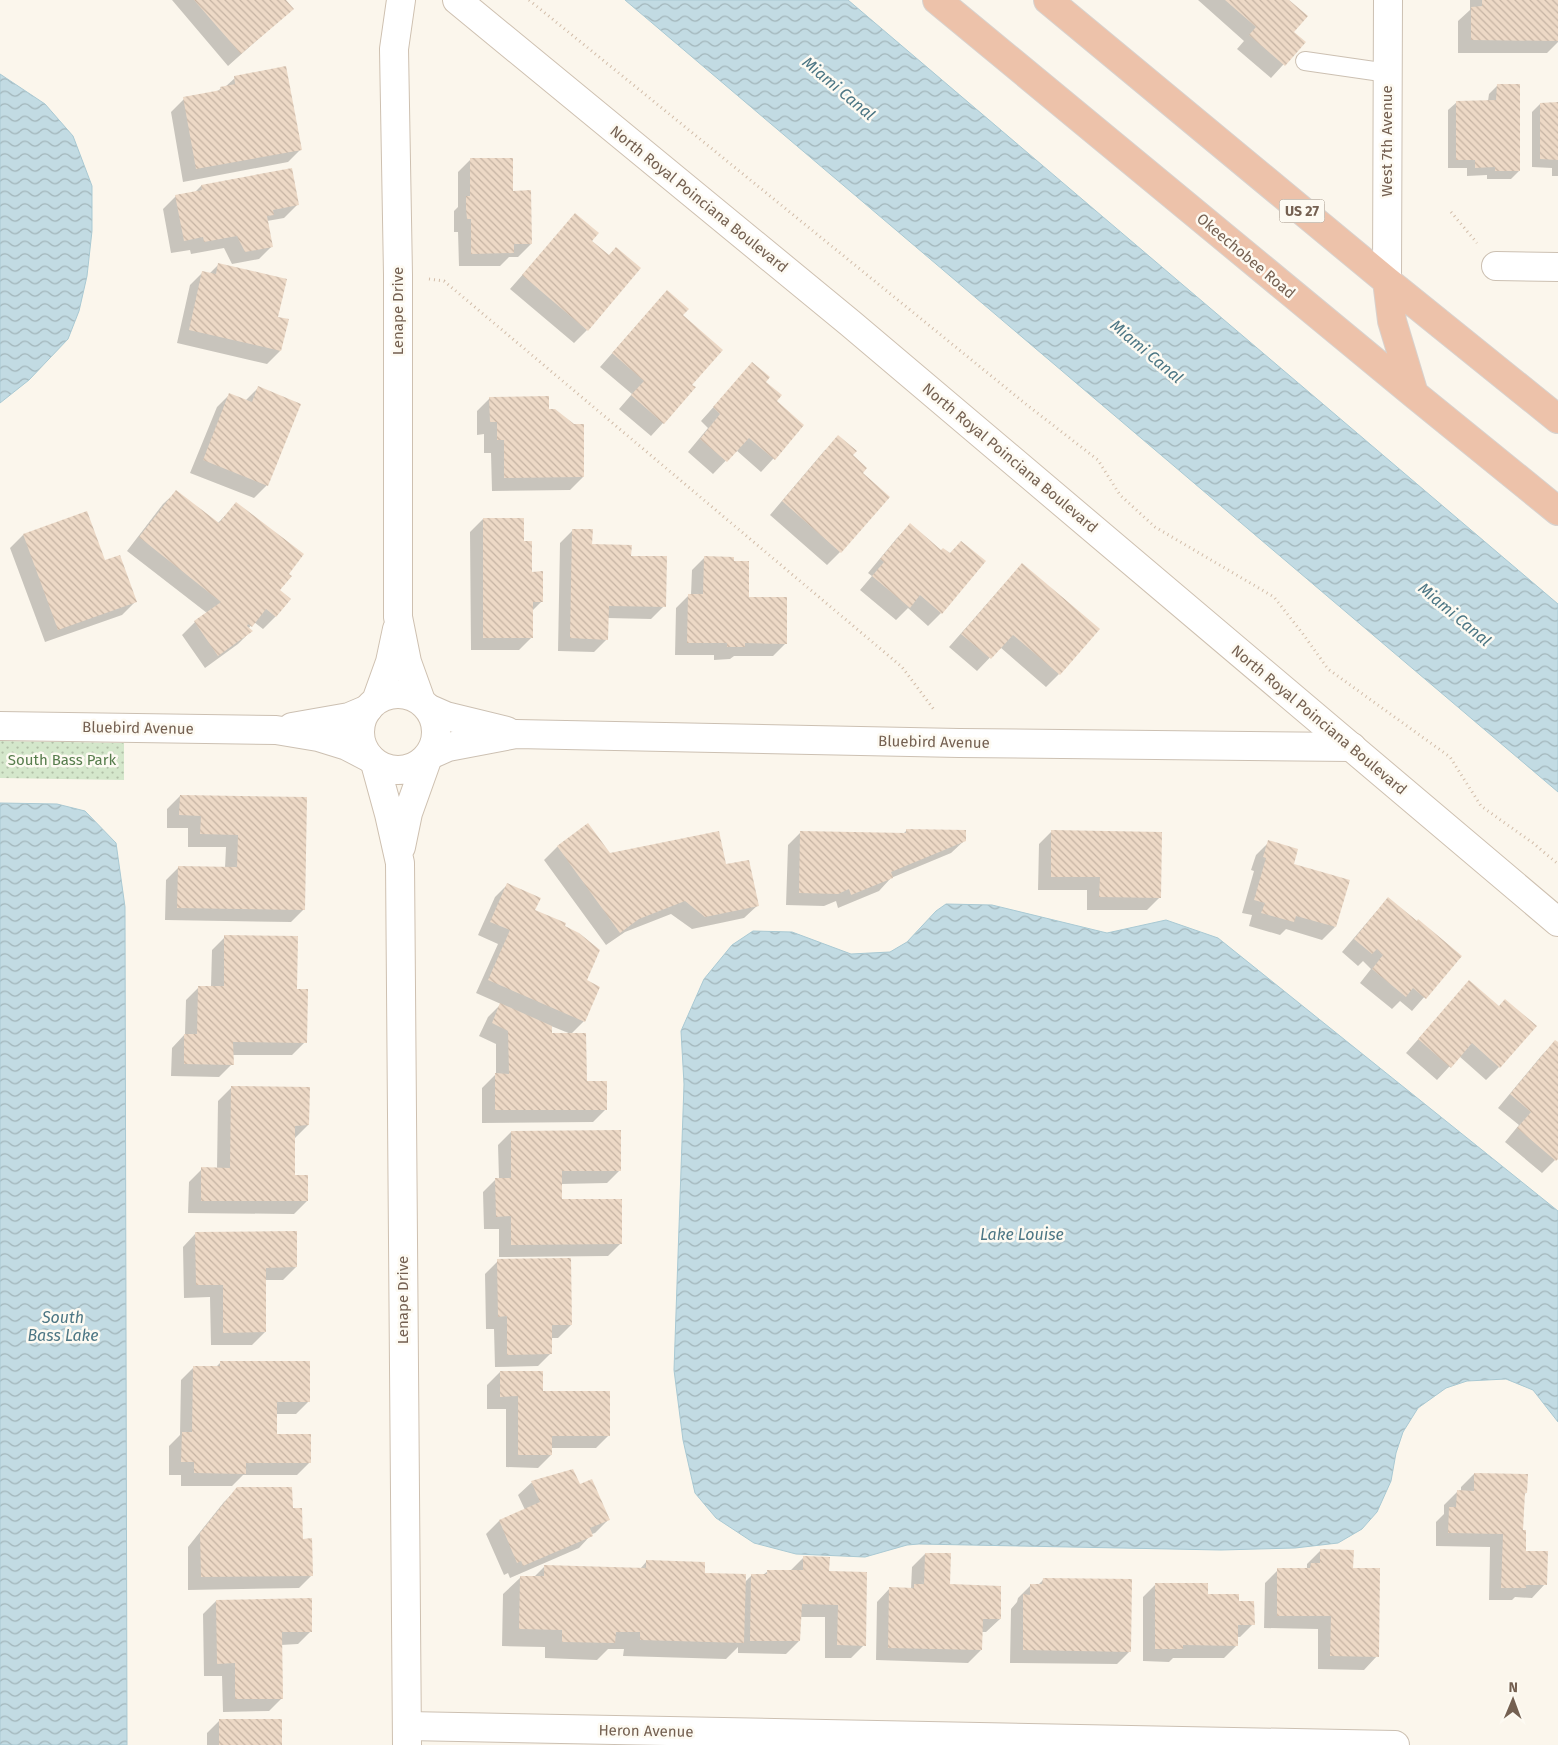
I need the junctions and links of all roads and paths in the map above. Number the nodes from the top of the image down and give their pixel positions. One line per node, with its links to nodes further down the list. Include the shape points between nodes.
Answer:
1 (402, 0): 11 (street, Lenape Drive, via 394,49)
2 (457, 0): 23 (street, North Royal Poinciana Boulevard, via 850,323)
3 (529, 0): 27 (path, via 1098,460 1120,495 1155,527 1274,596 1328,669 1450,757 1481,806)
4 (937, 0): 13 (highway, Okeechobee Road)
5 (1048, 0): 12 (highway, US 27)
6 (1388, 0): 8 (street, West 7th Avenue)
7 (1305, 61): 8 (lane)
8 (1388, 72): 12 (street, West 7th Avenue)
9 (1496, 266): 10 (street)
10 (1558, 266)
11 (398, 274): 16 (street, Lenape Drive); 22 (path, via 444,281 902,667)
12 (1387, 281): 13 (highway, via 1392,321); 14 (highway, US 27)
13 (1414, 394): 15 (highway, Okeechobee Road)
14 (1558, 419)
15 (1558, 510)
16 (399, 623): 17 (street, Lenape Drive, via 390,662); 18 (street, Lenape Drive, via 407,662)
17 (372, 705): 18 (street, via 387,695 398,694 410,696); 20 (street, Bluebird Avenue, via 350,717); 25 (street, via 362,719 360,730 361,743)
18 (425, 705): 21 (street, Bluebird Avenue, via 446,716); 24 (street, via 435,720 437,732 436,744)
19 (0, 726): 20 (street, Bluebird Avenue)
20 (276, 730): 25 (street, Bluebird Avenue, via 347,746)
21 (516, 734): 22 (street, Bluebird Avenue); 24 (street, Bluebird Avenue, via 448,747)
22 (959, 743): 23 (street, Bluebird Avenue)
23 (1352, 747): 28 (street, North Royal Poinciana Boulevard)
24 (429, 756): 25 (street, via 411,769 399,771); 26 (street, Lenape Drive, via 408,813)
25 (373, 761): 26 (street, Lenape Drive)
26 (400, 856): 29 (street, Lenape Drive)
27 (1558, 864)
28 (1558, 922)
29 (407, 1736): 30 (street, Heron Avenue)
30 (1253, 1744): 31 (street, Heron Avenue)
31 (1395, 1745)

